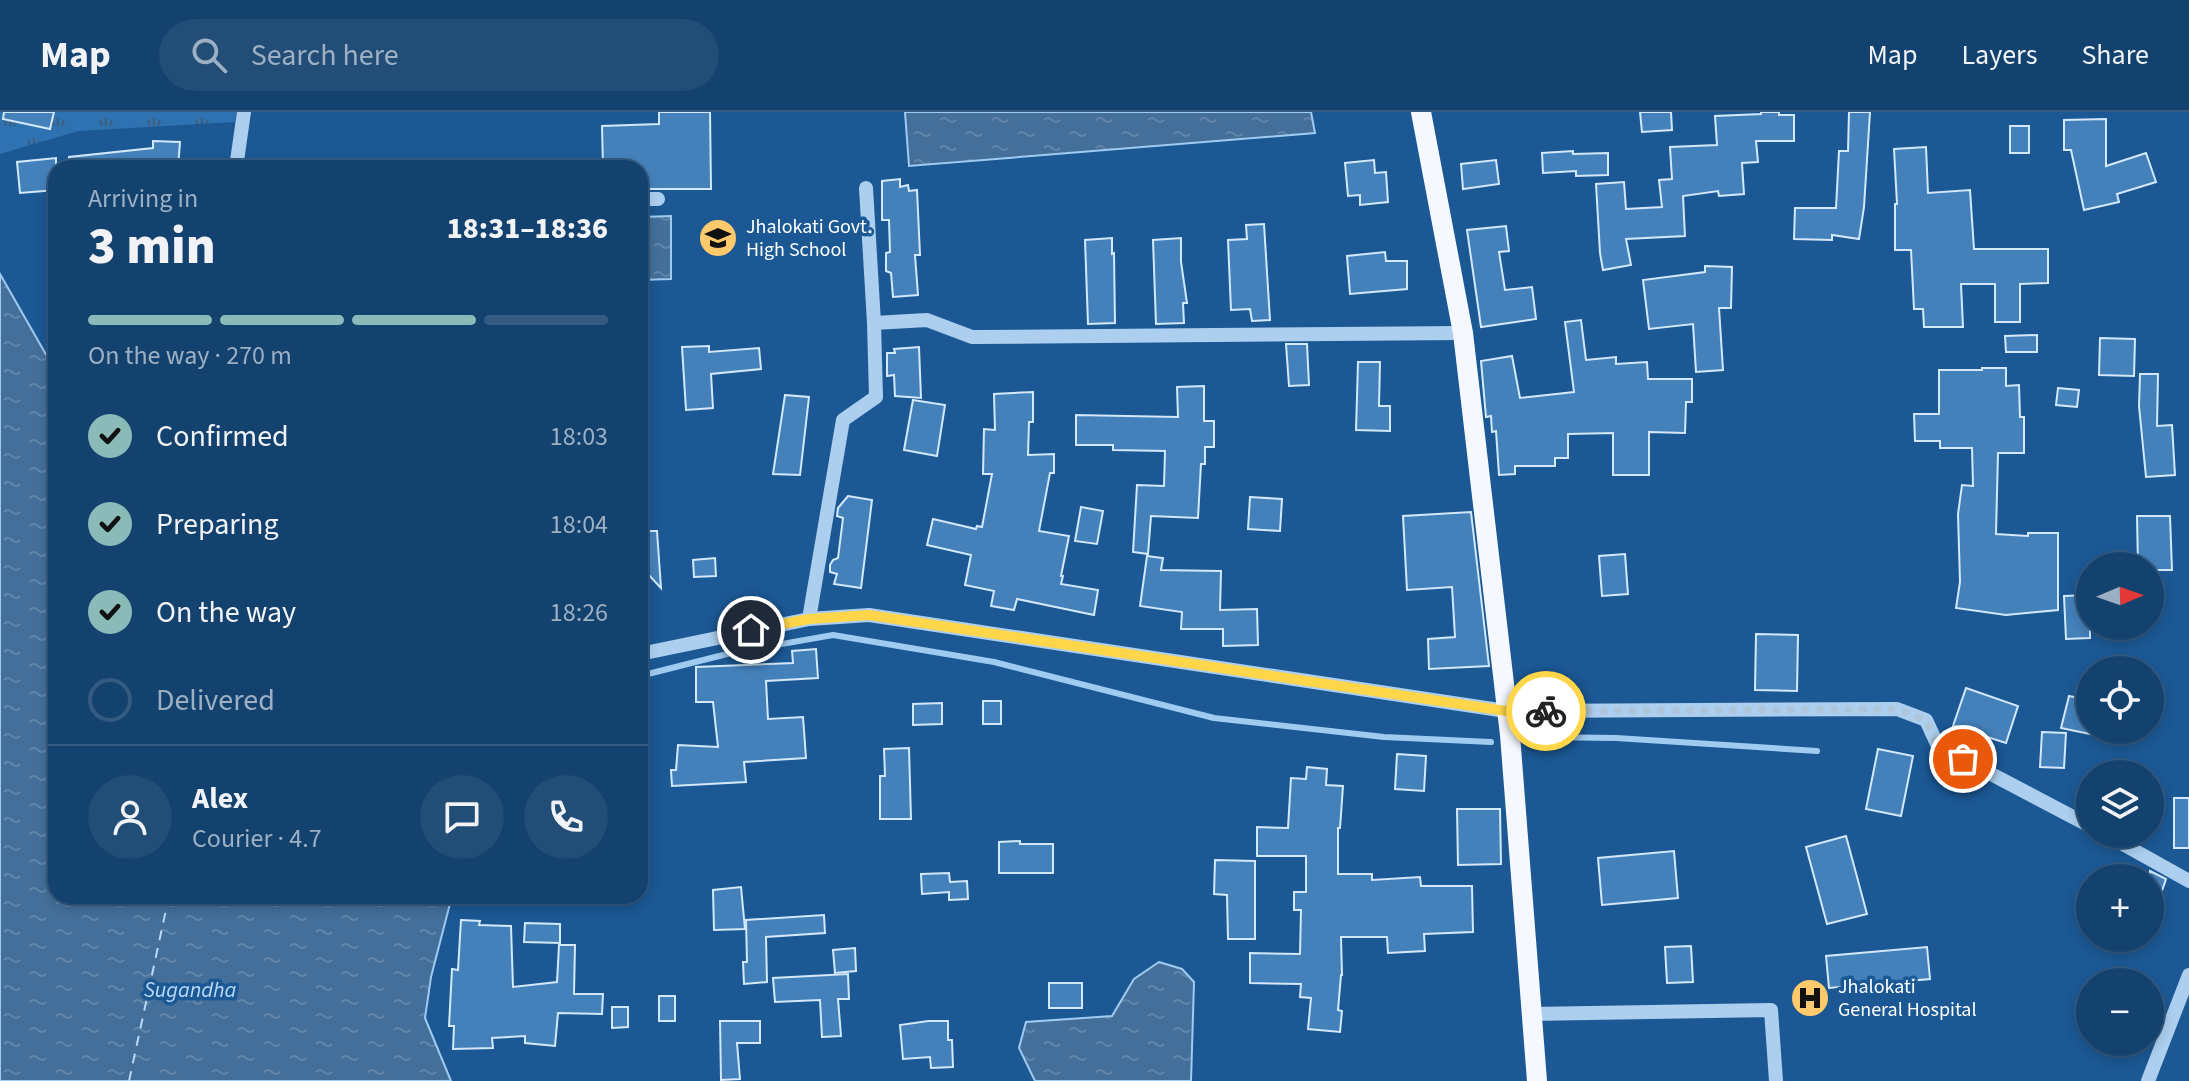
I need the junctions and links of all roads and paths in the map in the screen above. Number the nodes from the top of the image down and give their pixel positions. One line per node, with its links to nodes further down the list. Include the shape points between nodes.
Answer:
1 (244, 112): 3 (street)
2 (1421, 112): 8 (main road)
3 (237, 160)
4 (866, 188): 7 (street)
5 (648, 199): 6 (street)
6 (658, 199)
7 (874, 323): 8 (street, via 927,320 972,337); 9 (street, via 876,397 843,420)
8 (1463, 333): 11 (main road)
9 (809, 619): 10 (street); 11 (street, via 869,615)
10 (648, 652)
11 (1506, 711): 12 (street, via 1897,709 1926,720 1938,746); 16 (main road)
12 (2076, 819)
13 (2130, 848): 14 (street)
14 (2189, 881)
15 (2189, 975): 19 (street)
16 (1531, 1014): 17 (main road); 18 (street, via 1771,1010)
17 (1537, 1081)
18 (1776, 1081)
19 (2148, 1081)

